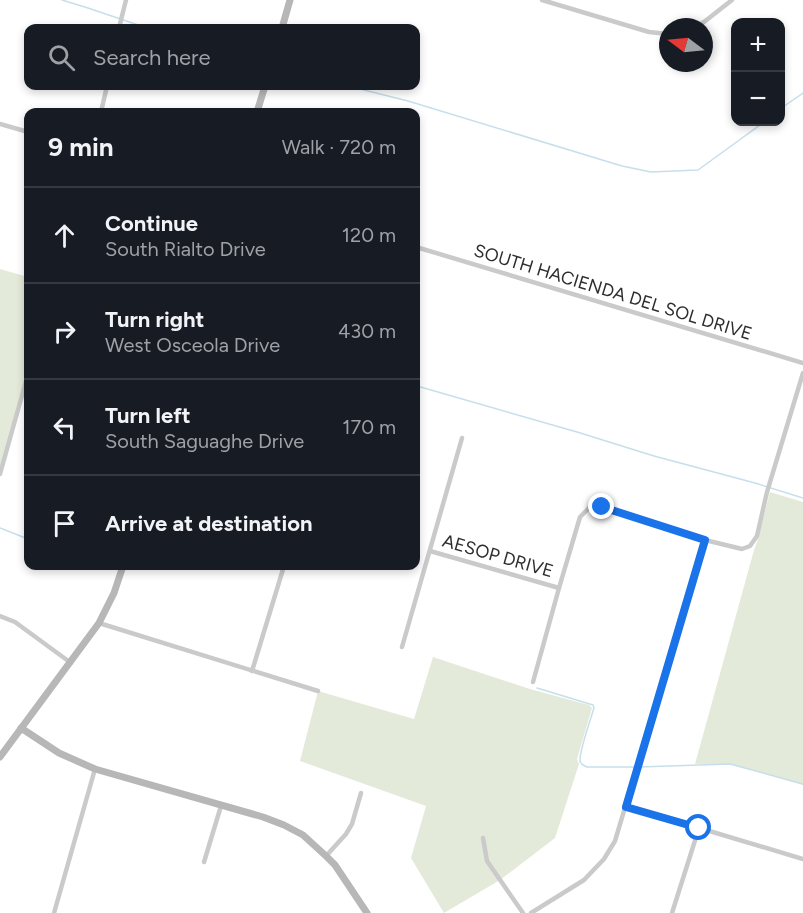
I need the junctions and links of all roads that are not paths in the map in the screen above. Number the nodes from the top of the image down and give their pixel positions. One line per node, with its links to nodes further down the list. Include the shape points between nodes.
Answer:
1 (126, 0): 6 (street)
2 (290, 0): 7 (street)
3 (542, 0): 8 (street)
4 (732, 0): 5 (street)
5 (709, 18)
6 (120, 24)
7 (283, 24)
8 (659, 33)
9 (106, 90): 11 (street)
10 (264, 90): 12 (street)
11 (102, 108)
12 (258, 108)
13 (0, 124): 14 (street)
14 (24, 131)
15 (420, 248): 16 (street, SOUTH HACIENDA DEL SOL DRIVE)
16 (803, 363)
17 (803, 373): 21 (street, via 757,536 742,549)
18 (24, 388): 20 (street)
19 (462, 438): 22 (street)
20 (0, 474)
21 (705, 540): 25 (street, via 602,507 590,507 580,517); 38 (street)
22 (430, 550): 25 (street, AESOP DRIVE); 28 (street)
23 (122, 570): 27 (street)
24 (283, 570): 30 (street)
25 (558, 588): 31 (street)
26 (0, 616): 29 (street, via 15,622)
27 (99, 623): 29 (street); 30 (street)
28 (402, 647)
29 (70, 663): 33 (street)
30 (252, 672): 32 (street)
31 (533, 682)
32 (318, 691)
33 (21, 728): 34 (street); 35 (street, via 59,753)
34 (0, 757)
35 (95, 769): 37 (street); 44 (street)
36 (362, 793): 41 (street, via 349,829)
37 (221, 806): 41 (street, via 284,825 303,835); 43 (street)
38 (626, 807): 39 (street); 47 (street, via 615,841 604,859 584,880)
39 (699, 828): 42 (street); 48 (street)
40 (483, 838): 46 (street, via 487,861)
41 (326, 856): 45 (street)
42 (803, 859)
43 (204, 862)
44 (54, 913)
45 (367, 913)
46 (523, 913)
47 (531, 913)
48 (672, 913)

